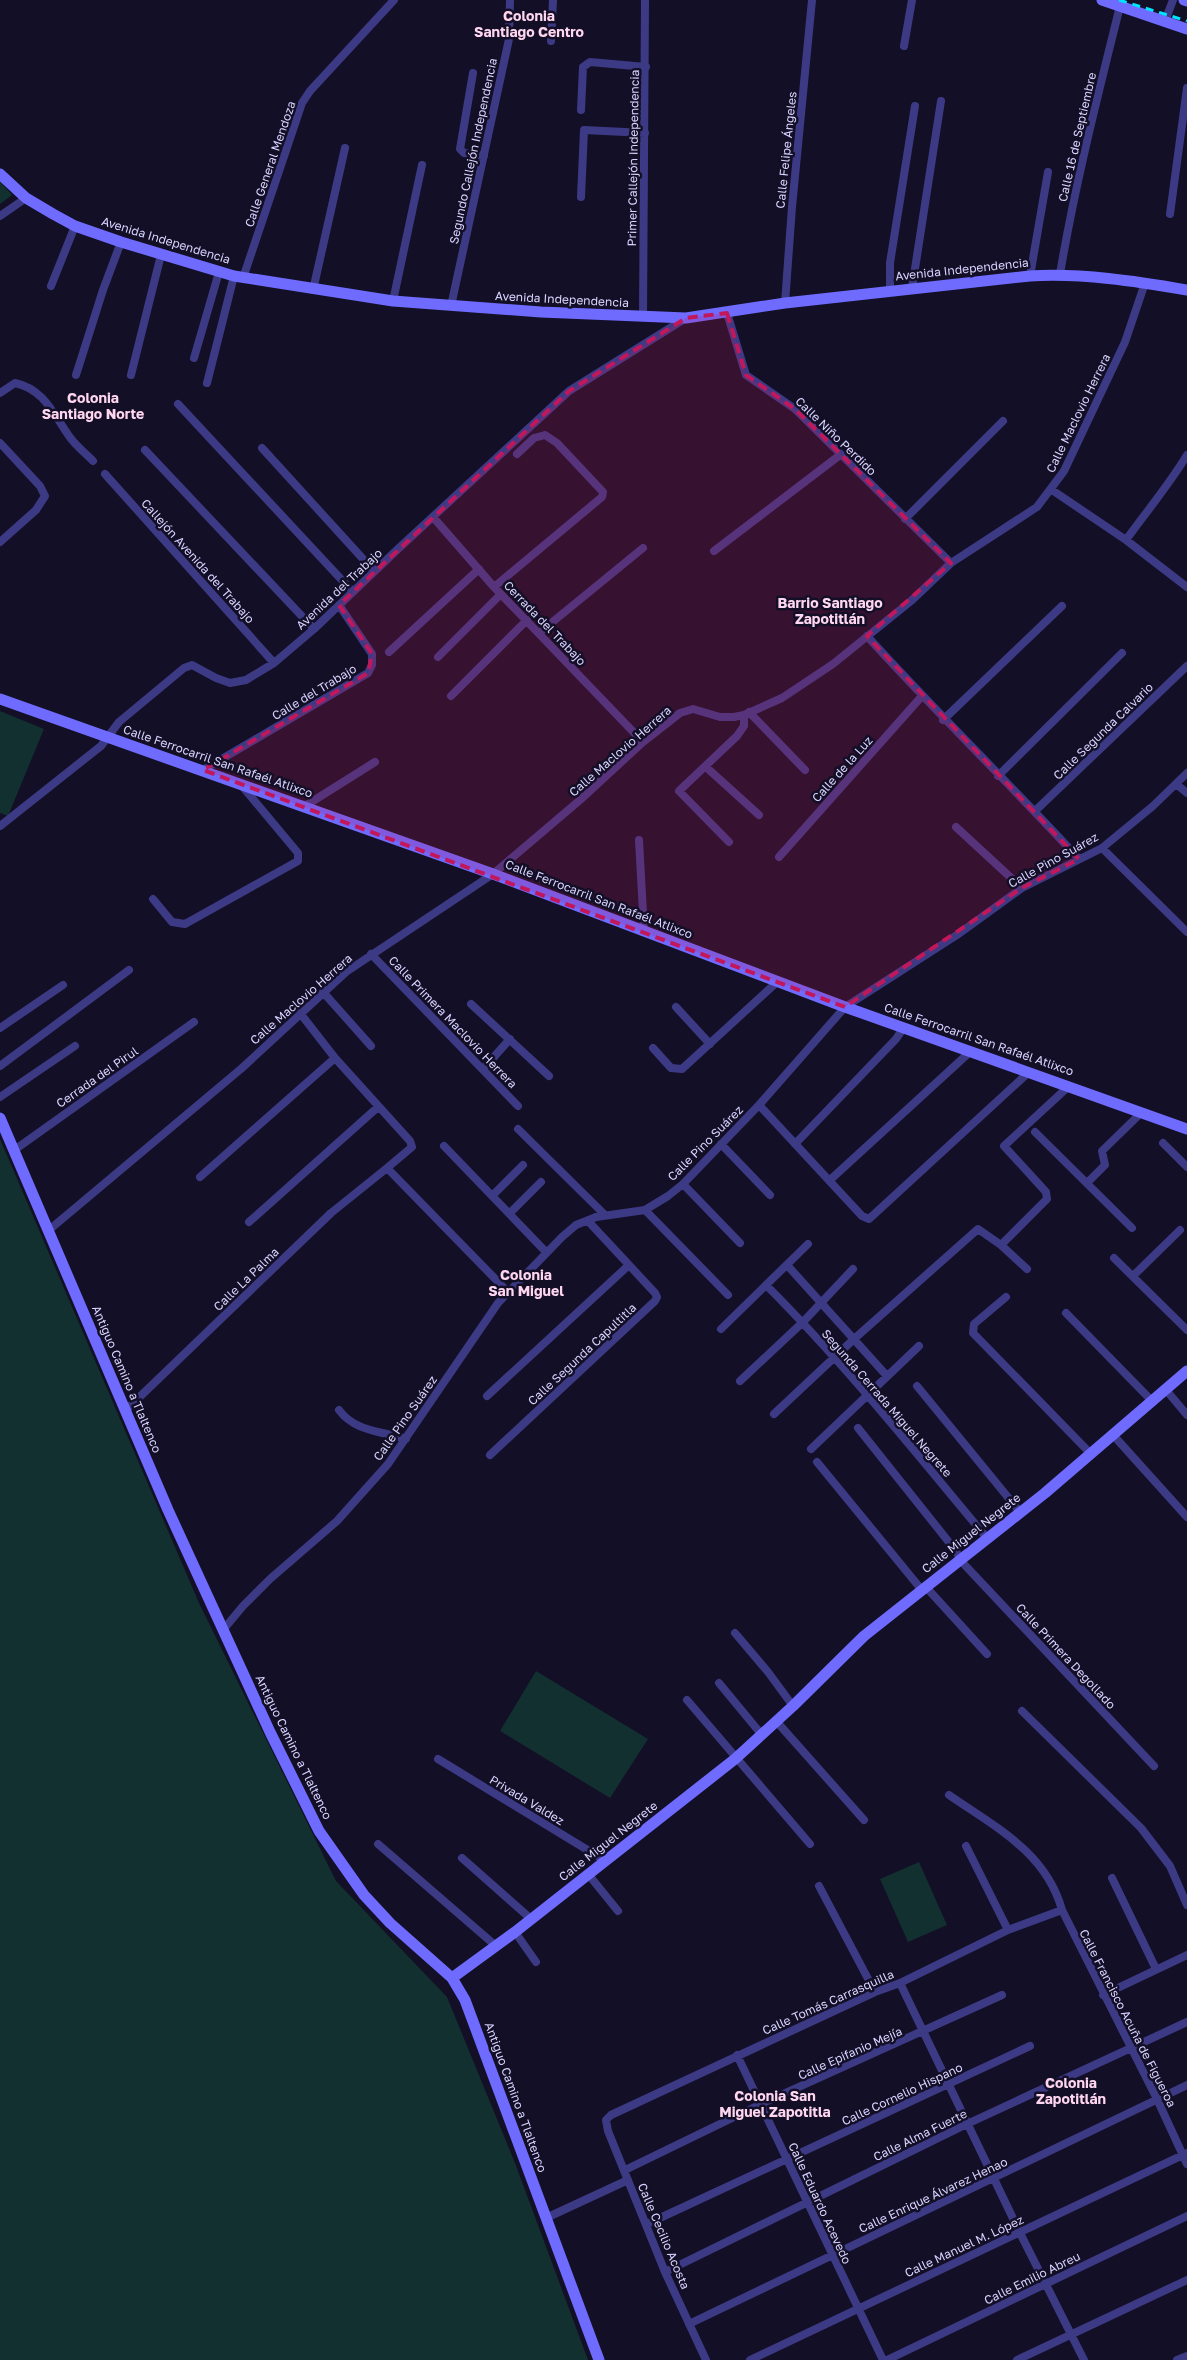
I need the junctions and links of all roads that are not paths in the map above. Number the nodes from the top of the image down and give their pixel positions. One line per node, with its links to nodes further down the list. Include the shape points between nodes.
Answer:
1 (394, 0): 36 (street, Calle General Mendoza, via 302,103)
2 (510, 0): 22 (street, Segundo Callejón Independencia, via 509,39)
3 (553, 0): 12 (street)
4 (645, 0): 14 (street, Primer Callejón Independencia)
5 (812, 0): 44 (street, Calle Felipe Ángeles)
6 (912, 0): 13 (street)
7 (1102, 0): 9 (street)
8 (1173, 0): 10 (street)
9 (1120, 6): 10 (street); 34 (street, Calle 16 de Septiembre, via 1086,142)
10 (1165, 22): 11 (street)
11 (1187, 29)
12 (551, 41)
13 (904, 46)
14 (646, 67): 19 (street, via 590,62 584,67); 20 (street, Primer Callejón Independencia)
15 (473, 73): 22 (street, via 460,149 464,153)
16 (1187, 88): 28 (street)
17 (941, 101): 39 (street)
18 (914, 106): 41 (street, via 890,263)
19 (581, 110)
20 (645, 133): 26 (street, via 584,130); 47 (street, Primer Callejón Independencia)
21 (345, 148): 40 (street)
22 (484, 156): 45 (street, Segundo Callejón Independencia)
23 (422, 165): 43 (street)
24 (1048, 172): 35 (street)
25 (0, 174): 27 (street, Avenida Independencia)
26 (581, 197)
27 (26, 198): 29 (street); 30 (street, Avenida Independencia)
28 (1170, 214)
29 (0, 216)
30 (75, 226): 31 (street, Avenida Independencia); 38 (street)
31 (121, 242): 32 (street, Avenida Independencia); 50 (street)
32 (160, 255): 33 (street, Avenida Independencia); 51 (street)
33 (219, 272): 36 (street, Avenida Independencia); 49 (street)
34 (1060, 274): 35 (street, Avenida Independencia); 37 (street, Avenida Independencia)
35 (1030, 276): 39 (street, Avenida Independencia)
36 (238, 277): 40 (street, Avenida Independencia); 52 (street, Calle General Mendoza)
37 (1146, 283): 42 (street, Avenida Independencia); 64 (street, Calle Maclovio Herrera, via 1125,342)
38 (51, 286)
39 (912, 288): 41 (street, Avenida Independencia)
40 (313, 290): 43 (street, Avenida Independencia)
41 (890, 290): 44 (street, Avenida Independencia)
42 (1187, 290)
43 (393, 301): 45 (street, Avenida Independencia)
44 (785, 303): 46 (street, Avenida Independencia)
45 (451, 306): 47 (street, Avenida Independencia)
46 (727, 313): 48 (street, Avenida Independencia); 60 (street, Calle Niño Perdido, via 746,375 795,409)
47 (643, 317): 48 (street, Avenida Independencia)
48 (686, 318): 65 (street, Avenida del Trabajo, via 569,391)
49 (194, 358)
50 (76, 375)
51 (131, 375)
52 (207, 383)
53 (0, 393): 62 (street, via 15,383 31,388 55,412 70,437)
54 (178, 404): 76 (street)
55 (1004, 421): 66 (street)
56 (0, 443): 68 (street, via 40,486 45,496 36,510)
57 (262, 448): 73 (street)
58 (145, 450): 81 (street)
59 (517, 454): 74 (street, via 534,438 545,435 556,442 603,492 602,497)
60 (840, 455): 66 (street, Calle Niño Perdido); 70 (street)
61 (1187, 455): 67 (street)
62 (93, 461)
63 (105, 474): 87 (street, Callejón Avenida del Trabajo)
64 (1052, 490): 67 (street); 71 (street, Calle Maclovio Herrera, via 1037,507)
65 (433, 517): 72 (street, Cerrada del Trabajo); 73 (street, Avenida del Trabajo)
66 (905, 520): 71 (street, Calle Niño Perdido)
67 (1126, 540): 75 (street)
68 (0, 542)
69 (643, 548): 82 (street)
70 (714, 551)
71 (951, 563): 83 (street, Calle Maclovio Herrera)
72 (479, 569): 74 (street, Cerrada del Trabajo); 84 (street)
73 (374, 571): 76 (street, Avenida del Trabajo)
74 (494, 587): 77 (street, Cerrada del Trabajo)
75 (1187, 587)
76 (352, 592): 78 (street, Avenida del Trabajo)
77 (501, 594): 80 (street, Cerrada del Trabajo); 86 (street)
78 (339, 605): 81 (street, Avenida del Trabajo); 98 (street, Calle del Trabajo, via 372,654 368,673)
79 (1062, 606): 93 (street)
80 (527, 620): 82 (street, Cerrada del Trabajo); 89 (street)
81 (314, 630): 87 (street, Avenida del Trabajo)
82 (539, 632): 95 (street, Cerrada del Trabajo)
83 (867, 636): 90 (street); 92 (street, Calle Maclovio Herrera, via 806,683)
84 (389, 652)
85 (1122, 653): 101 (street)
86 (438, 657)
87 (274, 663): 94 (street, Avenida del Trabajo, via 246,680 230,683 192,665 184,668 119,722)
88 (1187, 666): 106 (street, Calle Segunda Calvario)
89 (451, 696)
90 (922, 696): 93 (street); 113 (street, Calle de la Luz)
91 (0, 699): 94 (street, Calle Ferrocarril San Rafaél Atlixco)
92 (747, 713): 95 (street, Calle Maclovio Herrera, via 720,717 693,709 680,713); 97 (street, via 737,736); 99 (street)
93 (943, 720): 101 (street)
94 (107, 736): 98 (street, Calle Ferrocarril San Rafaél Atlixco); 108 (street, Avenida del Trabajo, via 101,746)
95 (643, 742): 115 (street, Calle Maclovio Herrera)
96 (375, 762): 105 (street)
97 (706, 767): 107 (street); 111 (street, via 679,791)
98 (203, 770): 102 (street, Calle Ferrocarril San Rafaél Atlixco)
99 (805, 770)
100 (1187, 773): 103 (street, Calle Pino Suárez)
101 (998, 776): 106 (street)
102 (240, 784): 105 (street, Calle Ferrocarril San Rafaél Atlixco); 117 (street, via 298,852 299,858 184,924 172,922)
103 (1176, 784): 104 (street); 112 (street, Calle Pino Suárez)
104 (1187, 793)
105 (305, 806): 115 (street, Calle Ferrocarril San Rafaél Atlixco)
106 (1035, 812): 114 (street)
107 (759, 815)
108 (0, 826)
109 (956, 826): 116 (street)
110 (639, 840): 118 (street)
111 (729, 842)
112 (1102, 848): 114 (street, Calle Pino Suárez); 119 (street)
113 (778, 857)
114 (1079, 859): 116 (street, Calle Pino Suárez)
115 (493, 874): 118 (street, Calle Ferrocarril San Rafaél Atlixco); 120 (street, Calle Maclovio Herrera)
116 (1022, 888): 127 (street, Calle Pino Suárez, via 957,935)
117 (154, 899)
118 (644, 931): 122 (street, Calle Ferrocarril San Rafaél Atlixco)
119 (1187, 932)
120 (371, 954): 124 (street, Calle Maclovio Herrera); 140 (street, Calle Primera Maclovio Herrera)
121 (129, 970): 139 (street)
122 (777, 982): 127 (street, Calle Ferrocarril San Rafaél Atlixco); 133 (street)
123 (64, 985): 131 (street)
124 (322, 992): 128 (street, Calle Maclovio Herrera); 135 (street)
125 (472, 1004): 132 (street)
126 (676, 1007): 133 (street)
127 (845, 1007): 130 (street, Calle Ferrocarril San Rafaél Atlixco); 145 (street, Calle Pino Suárez)
128 (300, 1013): 138 (street); 174 (street, Calle Maclovio Herrera, via 242,1068)
129 (194, 1022): 157 (street, Cerrada del Pirul)
130 (904, 1027): 137 (street, Calle Ferrocarril San Rafaél Atlixco); 155 (street)
131 (0, 1028)
132 (510, 1039): 140 (street); 142 (street)
133 (710, 1044): 136 (street, via 682,1069 676,1070)
134 (74, 1046): 144 (street)
135 (371, 1046)
136 (653, 1048)
137 (971, 1051): 141 (street, Calle Ferrocarril San Rafaél Atlixco); 162 (street)
138 (335, 1058): 147 (street); 161 (street)
139 (0, 1066)
140 (484, 1068): 146 (street, Calle Primera Maclovio Herrera)
141 (1029, 1072): 143 (street, Calle Ferrocarril San Rafaél Atlixco); 162 (street, via 869,1219 862,1216)
142 (549, 1076)
143 (1069, 1086): 148 (street, Calle Ferrocarril San Rafaél Atlixco); 178 (street, via 1004,1146 1046,1192 1047,1198)
144 (0, 1097)
145 (759, 1105): 154 (street, Calle Pino Suárez); 155 (street)
146 (518, 1106)
147 (378, 1107): 160 (street, Calle La Palma, via 412,1147); 172 (street)
148 (1141, 1113): 151 (street, Calle Ferrocarril San Rafaél Atlixco); 164 (street, via 1102,1151 1104,1165)
149 (0, 1118): 157 (street, Antiguo Camino a Tlaltenco)
150 (518, 1129): 170 (street)
151 (1187, 1129)
152 (1035, 1132): 164 (street)
153 (1163, 1143): 159 (street)
154 (721, 1144): 165 (street, Calle Pino Suárez); 167 (street)
155 (795, 1144): 162 (street)
156 (444, 1146): 166 (street)
157 (14, 1151): 174 (street, Antiguo Camino a Tlaltenco)
158 (523, 1165): 166 (street)
159 (1187, 1167)
160 (387, 1168): 187 (street); 207 (street, Calle La Palma, via 331,1213)
161 (200, 1177)
162 (830, 1180)
163 (541, 1182): 169 (street)
164 (1088, 1182): 173 (street)
165 (683, 1184): 168 (street, Calle Pino Suárez); 176 (street)
166 (493, 1195): 169 (street)
167 (770, 1195)
168 (645, 1210): 170 (street, Calle Pino Suárez); 188 (street)
169 (510, 1213): 179 (street)
170 (605, 1215): 171 (street, Calle Pino Suárez)
171 (588, 1221): 179 (street, Calle Pino Suárez, via 576,1225); 181 (street, Calle Segunda Capultitla)
172 (249, 1222)
173 (1132, 1228)
174 (49, 1230): 207 (street, Antiguo Camino a Tlaltenco)
175 (1180, 1230): 185 (street)
176 (740, 1243)
177 (808, 1244): 182 (street)
178 (1000, 1245): 184 (street); 195 (street, via 978,1229)
179 (546, 1252): 187 (street, Calle Pino Suárez)
180 (1114, 1258): 185 (street)
181 (629, 1265): 204 (street); 215 (street, Calle Segunda Capultitla, via 655,1293 655,1301)
182 (787, 1265): 186 (street); 190 (street)
183 (852, 1269): 190 (street)
184 (1027, 1269)
185 (1133, 1276): 194 (street)
186 (766, 1285): 192 (street, Segunda Cerrada Miguel Negrete); 193 (street)
187 (508, 1292): 212 (street, Calle Pino Suárez)
188 (728, 1295)
189 (1006, 1297): 214 (street, via 974,1324 973,1332)
190 (821, 1301): 192 (street); 195 (street)
191 (1066, 1313): 205 (street)
192 (803, 1322): 197 (street, Segunda Cerrada Miguel Negrete); 200 (street)
193 (721, 1329)
194 (1187, 1330)
195 (854, 1339): 197 (street); 199 (street)
196 (919, 1346): 199 (street)
197 (834, 1358): 203 (street, Segunda Cerrada Miguel Negrete); 208 (street)
198 (1187, 1371): 202 (street, Calle Miguel Negrete)
199 (887, 1376): 203 (street)
200 (740, 1381)
201 (918, 1386): 217 (street)
202 (1166, 1390): 205 (street, Calle Miguel Negrete); 209 (street)
203 (868, 1395): 213 (street); 219 (street, Segunda Cerrada Miguel Negrete)
204 (487, 1396)
205 (1153, 1402): 211 (street, Calle Miguel Negrete)
206 (339, 1410): 212 (street, via 358,1426)
207 (125, 1411): 222 (street, Antiguo Camino a Tlaltenco)
208 (774, 1414)
209 (1187, 1415)
210 (858, 1428): 220 (street, Calle Primera Degollado)
211 (1114, 1436): 214 (street, Calle Miguel Negrete); 218 (street)
212 (406, 1439): 222 (street, Calle Pino Suárez, via 338,1521 270,1579)
213 (811, 1449)
214 (1091, 1454): 217 (street, Calle Miguel Negrete)
215 (490, 1455)
216 (817, 1462): 221 (street)
217 (1020, 1512): 219 (street, Calle Miguel Negrete)
218 (1187, 1518)
219 (987, 1538): 220 (street, Calle Miguel Negrete)
220 (961, 1561): 221 (street, Calle Miguel Negrete); 233 (street, Calle Primera Degollado)
221 (923, 1588): 224 (street); 227 (street, Calle Miguel Negrete, via 864,1636)
222 (223, 1630): 254 (street, Antiguo Camino a Tlaltenco, via 319,1831 342,1866 390,1923)
223 (735, 1633): 227 (street)
224 (987, 1654)
225 (720, 1683): 230 (street)
226 (687, 1700): 232 (street)
227 (793, 1706): 229 (street, Calle Miguel Negrete)
228 (1022, 1711): 244 (street, via 1141,1828 1170,1866)
229 (777, 1722): 230 (street, Calle Miguel Negrete); 235 (street)
230 (762, 1735): 232 (street, Calle Miguel Negrete)
231 (438, 1759): 240 (street, Privada Valdez)
232 (735, 1759): 237 (street); 240 (street, Calle Miguel Negrete)
233 (1154, 1766)
234 (949, 1795): 245 (street, Calle Francisco Acuña de Figueroa, via 1030,1854 1050,1878)
235 (864, 1820)
236 (378, 1844): 250 (street)
237 (810, 1844)
238 (966, 1846): 248 (street)
239 (462, 1858): 247 (street)
240 (604, 1860): 241 (street, Calle Miguel Negrete)
241 (588, 1874): 246 (street); 247 (street, Calle Miguel Negrete)
242 (1112, 1878): 253 (street)
243 (819, 1886): 256 (street)
244 (1187, 1905)
245 (1062, 1910): 248 (street, Calle Tomás Carrasquilla); 258 (street, Calle Francisco Acuña de Figueroa)
246 (618, 1911)
247 (532, 1919): 249 (street, Calle Miguel Negrete)
248 (1008, 1930): 255 (street, Calle Tomás Carrasquilla)
249 (515, 1932): 250 (street, Calle Miguel Negrete); 252 (street)
250 (496, 1946): 254 (street, Calle Miguel Negrete)
251 (1187, 1955): 253 (street)
252 (536, 1962)
253 (1156, 1969): 258 (street)
254 (452, 1978): 278 (street, Antiguo Camino a Tlaltenco, via 468,2008)
255 (900, 1983): 256 (street, Calle Tomás Carrasquilla); 260 (street)
256 (875, 1992): 263 (street, Calle Tomás Carrasquilla)
257 (1002, 1995): 260 (street, Calle Epifanio Mejía)
258 (1103, 1995): 262 (street, Calle Francisco Acuña de Figueroa)
259 (1187, 2022): 262 (street, Calle Alma Fuerte)
260 (924, 2032): 264 (street); 267 (street, Calle Epifanio Mejía)
261 (1030, 2046): 264 (street, Calle Cornelio Hispano)
262 (1131, 2048): 266 (street, Calle Francisco Acuña de Figueroa); 269 (street, Calle Alma Fuerte)
263 (737, 2055): 267 (street, Calle Eduardo Acevedo); 268 (street, Calle Tomás Carrasquilla)
264 (950, 2084): 269 (street); 271 (street, Calle Cornelio Hispano)
265 (1187, 2085): 266 (street, Calle Enrique Álvarez Henao)
266 (1157, 2099): 270 (street, Calle Francisco Acuña de Figueroa); 274 (street, Calle Enrique Álvarez Henao)
267 (761, 2104): 271 (street, Calle Eduardo Acevedo); 273 (street, Calle Epifanio Mejía)
268 (606, 2120): 273 (street, Calle Cecilio Acosta, via 605,2125)
269 (967, 2124): 274 (street); 276 (street, Calle Alma Fuerte)
270 (1185, 2154): 272 (street, Calle Francisco Acuña de Figueroa); 280 (street, Calle Manuel M. López)
271 (788, 2160): 276 (street, Calle Eduardo Acevedo); 279 (street, Calle Cornelio Hispano)
272 (1187, 2164)
273 (625, 2170): 275 (street, Calle Cecilio Acosta)
274 (995, 2178): 280 (street); 281 (street, Calle Enrique Álvarez Henao)
275 (628, 2180): 278 (street); 279 (street, Calle Cecilio Acosta)
276 (808, 2203): 281 (street, Calle Eduardo Acevedo); 282 (street, Calle Alma Fuerte)
277 (1187, 2216): 284 (street, Calle Emilio Abreu)
278 (546, 2218): 289 (street, Antiguo Camino a Tlaltenco)
279 (647, 2224): 282 (street, Calle Cecilio Acosta)
280 (1020, 2232): 284 (street); 285 (street, Calle Manuel M. López)
281 (832, 2255): 285 (street, Calle Eduardo Acevedo); 286 (street, Calle Enrique Álvarez Henao)
282 (665, 2272): 286 (street, Calle Cecilio Acosta)
283 (1187, 2280): 287 (street)
284 (1045, 2284): 287 (street); 292 (street, Calle Emilio Abreu)
285 (859, 2307): 291 (street, Calle Manuel M. López); 292 (street, Calle Eduardo Acevedo)
286 (689, 2324): 290 (street, Calle Cecilio Acosta)
287 (1072, 2334): 293 (street); 294 (street)
288 (1187, 2356): 295 (street)
289 (599, 2360)
290 (706, 2360)
291 (750, 2360)
292 (885, 2360)
293 (1017, 2360)
294 (1084, 2360)
295 (1177, 2360)

